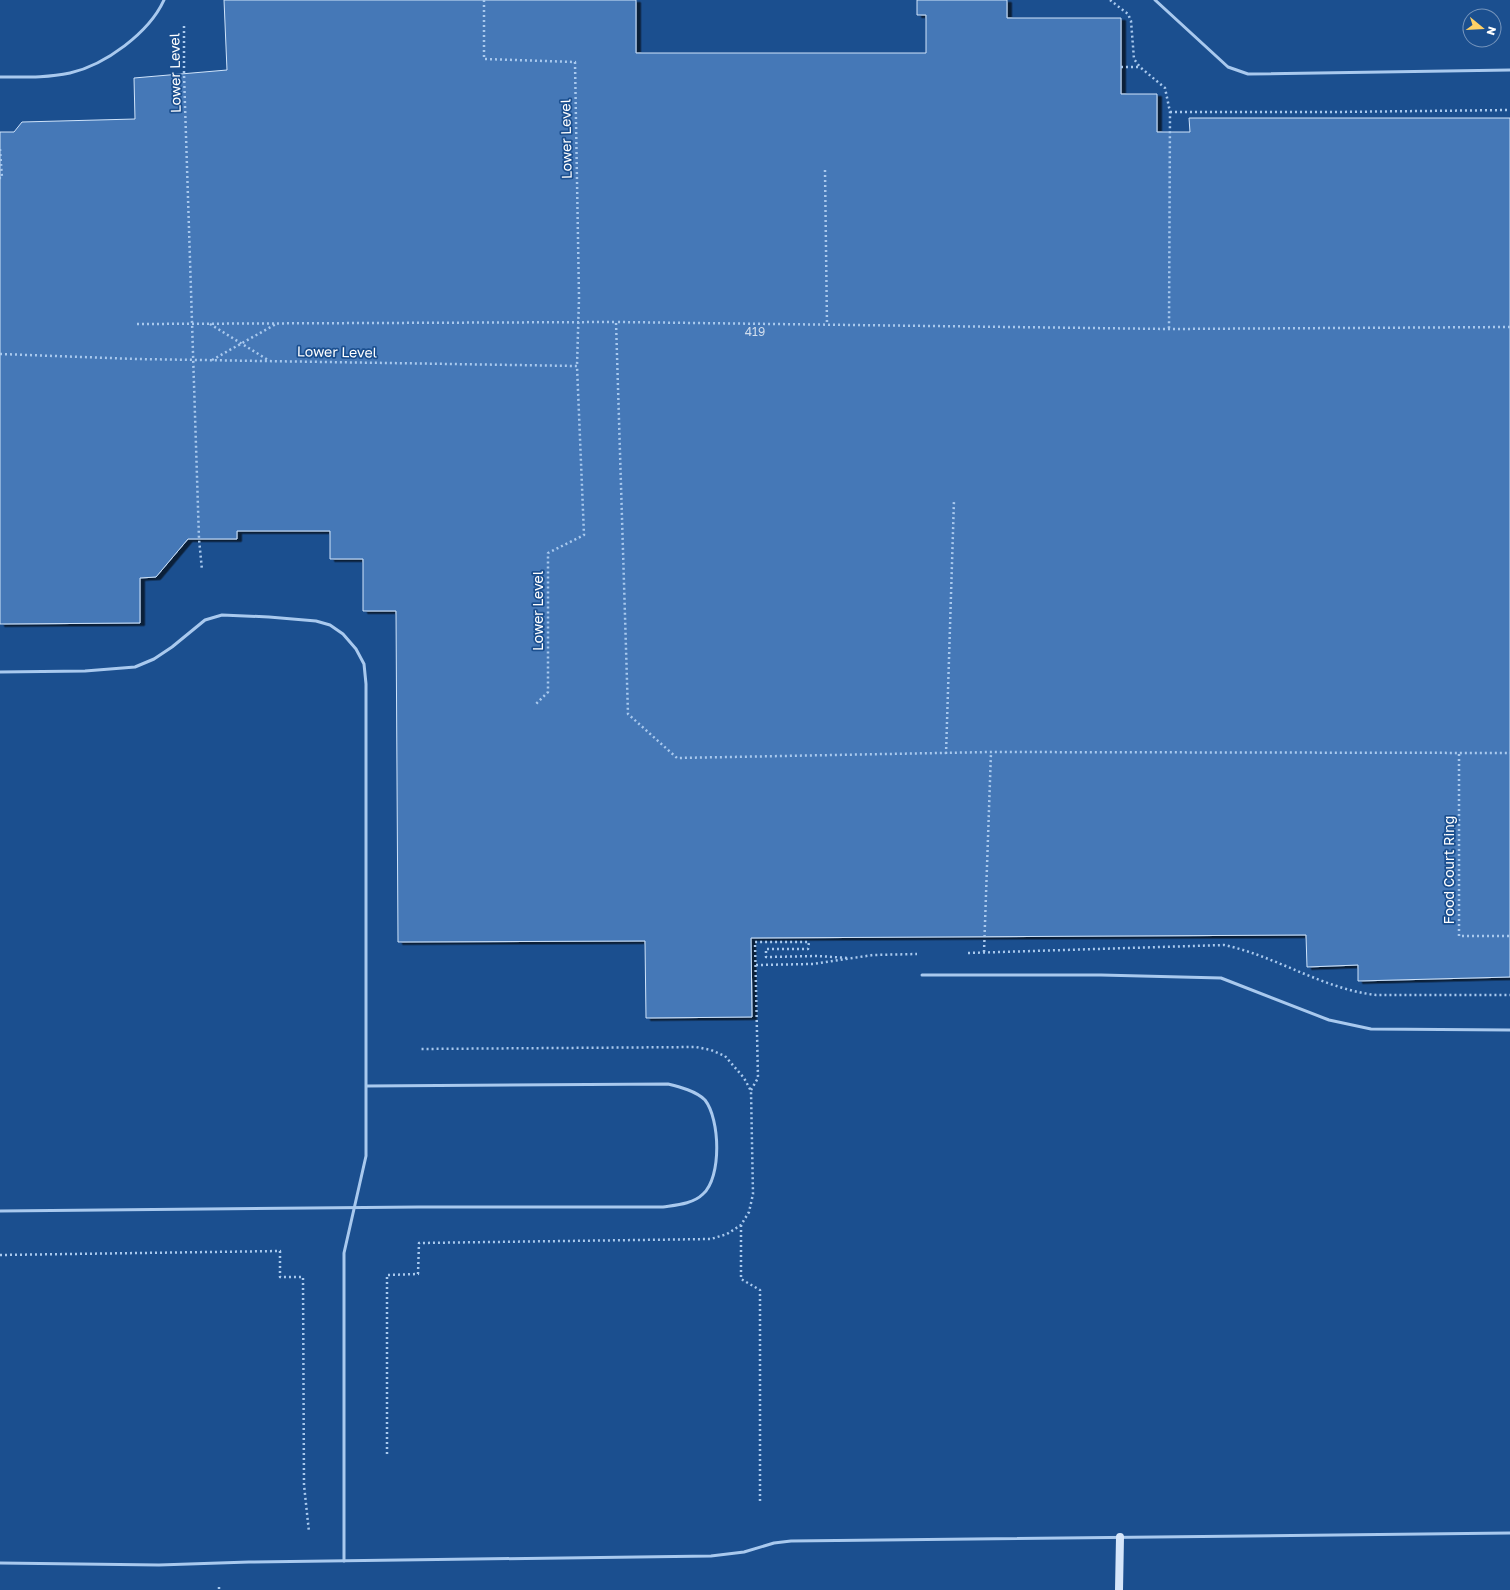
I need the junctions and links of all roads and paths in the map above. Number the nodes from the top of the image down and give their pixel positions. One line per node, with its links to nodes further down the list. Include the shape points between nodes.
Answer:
1 (164, 0): 9 (lane, via 147,26 127,44 102,59 71,72)
2 (484, 0): 26 (path, Lower Level, via 484,59 575,62 579,298)
3 (1110, 0): 7 (path, via 1128,14 1131,21 1134,59)
4 (1155, 0): 8 (lane, via 1228,67 1248,74)
5 (184, 26): 23 (path, Lower Level)
6 (1121, 67): 7 (path)
7 (1140, 67): 11 (path, via 1165,88)
8 (1510, 70)
9 (0, 77)
10 (1510, 110): 11 (path)
11 (1170, 112): 21 (path)
12 (0, 149): 14 (path)
13 (825, 170): 19 (path)
14 (0, 178)
15 (616, 322): 16 (path); 19 (path); 33 (path, via 628,714 677,758)
16 (276, 323): 18 (path); 24 (path)
17 (137, 324): 18 (path)
18 (210, 324): 25 (path)
19 (827, 325): 21 (path)
20 (1510, 327): 21 (path)
21 (1169, 329)
22 (0, 354): 23 (path, Lower Level)
23 (193, 360): 24 (path, Lower Level); 28 (path, Lower Level)
24 (212, 360): 25 (path, Lower Level)
25 (269, 361): 26 (path, Lower Level)
26 (577, 366): 30 (path, Lower Level, via 584,535 548,553 548,692)
27 (954, 500): 33 (path)
28 (202, 570)
29 (0, 672): 41 (lane, via 84,671 135,667 166,651 205,620 222,615 308,620 330,625 343,634 356,649 364,664 366,684)
30 (536, 704)
31 (991, 752): 33 (path); 34 (path); 36 (path)
32 (1510, 753): 34 (path)
33 (946, 754)
34 (1459, 754): 35 (path, Food Court Ring, via 1459,936)
35 (1510, 936)
36 (984, 952)
37 (756, 965): 37 (path, via 813,964 852,958 766,957 766,949 808,948 809,942 755,942); 42 (path, via 758,1078)
38 (922, 976): 39 (lane, via 1221,978 1330,1020 1371,1029)
39 (1510, 1030)
40 (419, 1049): 42 (path, via 696,1047 725,1056 744,1078)
41 (367, 1086): 43 (lane, via 366,1156); 43 (lane, via 668,1084 688,1090 704,1100 712,1115 718,1146 714,1174 704,1194 684,1204 662,1207)
42 (751, 1091): 45 (path, via 753,1194 749,1212)
43 (354, 1207): 44 (lane); 52 (lane, via 344,1253)
44 (0, 1211)
45 (741, 1225): 47 (path, via 728,1234 711,1239 419,1243 418,1274 387,1275); 48 (path, via 741,1279 760,1290)
46 (0, 1255): 49 (path, via 280,1251 280,1277 303,1277 304,1485)
47 (387, 1454)
48 (760, 1502)
49 (308, 1532)
50 (1510, 1533): 51 (lane)
51 (1120, 1537): 52 (lane, via 791,1541 736,1554 711,1556); 54 (street)
52 (344, 1561): 53 (lane, via 159,1565)
53 (0, 1563)
54 (1119, 1590)

